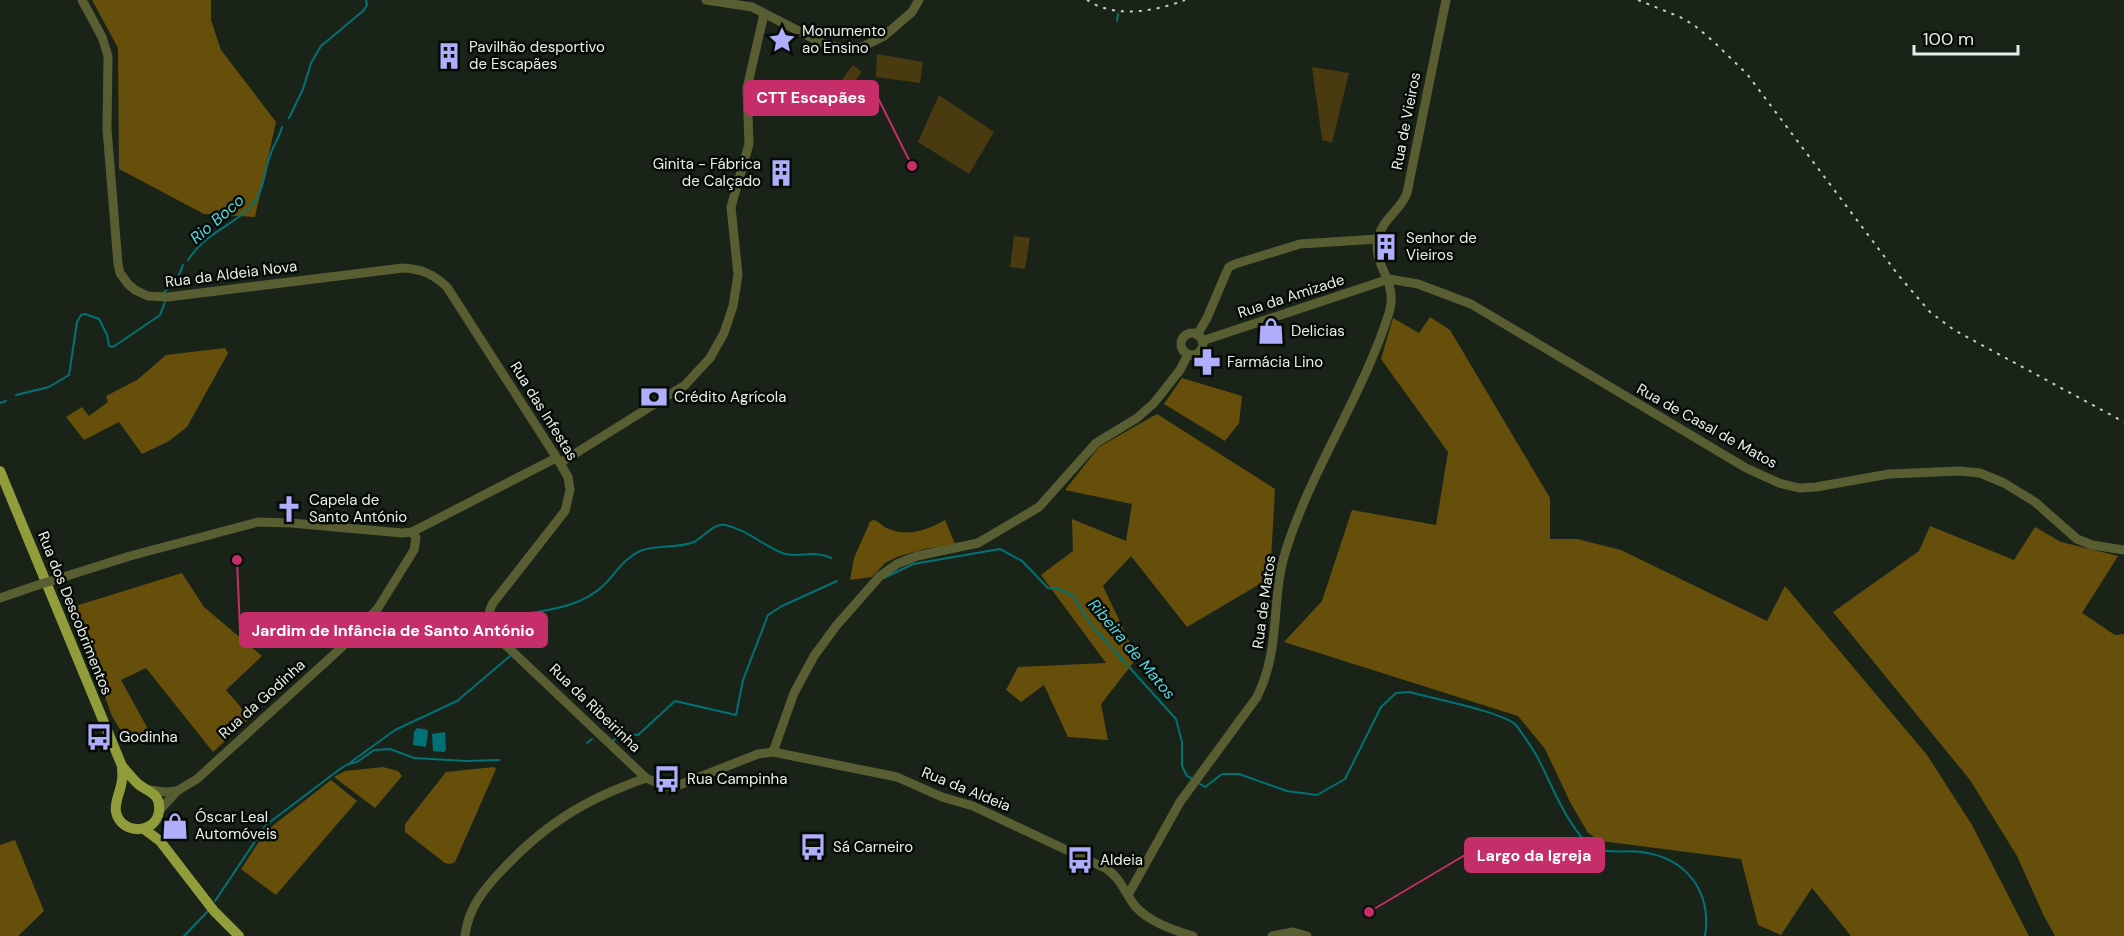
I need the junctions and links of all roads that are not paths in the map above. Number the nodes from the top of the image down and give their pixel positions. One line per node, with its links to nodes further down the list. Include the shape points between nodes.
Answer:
1 (82, 0): 7 (street, Rua da Aldeia Nova, via 108,56 108,129 118,264 128,284 141,293 168,297 404,268)
2 (706, 0): 5 (street, via 752,7)
3 (919, 0): 5 (street, via 897,27 862,47 822,43)
4 (1446, 0): 6 (street, Rua de Vieiros, via 1407,193)
5 (764, 14): 11 (street, via 747,88 749,144 730,207 738,275 724,333 694,377)
6 (1378, 239): 8 (street, via 1379,259); 9 (street, via 1300,244 1229,267)
7 (425, 271): 11 (street, Rua das Infestas, via 447,286)
8 (1389, 279): 9 (street, Rua da Amizade); 14 (street, Rua de Casal de Matos, via 1471,304 1746,468 1779,483 1799,488 1889,474 1980,473 2035,502 2077,539); 26 (street, Rua de Matos, via 1391,304 1370,366 1286,551 1265,681 1180,802)
9 (1200, 338): 10 (street, via 1202,348 1198,353); 10 (street, via 1188,334 1182,340 1182,348)
10 (1188, 354): 17 (street, via 1154,403 1096,443 1039,507 978,543 917,556 880,576 814,656 794,693)
11 (558, 460): 13 (street); 16 (street, Rua das Infestas, via 568,477 567,506 493,603 488,618)
12 (0, 471): 18 (main road, Rua dos Descobrimentos)
13 (417, 530): 15 (street, bridge, via 402,533 258,522 130,556); 21 (street, Rua da Godinha, via 414,550 378,608 341,648 197,779)
14 (2124, 550)
15 (0, 598)
16 (496, 636): 19 (street, Rua da Ribeirinha)
17 (773, 752): 19 (street, via 758,754 674,787); 27 (street, Rua da Aldeia, via 897,777 973,806 1107,869)
18 (122, 766): 20 (main road, Rua dos Descobrimentos); 22 (main road, Rua dos Descobrimentos)
19 (646, 778): 30 (street, via 572,810 537,835 478,897)
20 (145, 788): 21 (street); 22 (main road, via 131,787); 23 (main road, Rua dos Descobrimentos, via 156,797)
21 (177, 791): 23 (street, Rua da Godinha)
22 (119, 795): 24 (main road, Rua dos Descobrimentos, via 116,809 121,823 134,830)
23 (157, 816): 24 (main road); 25 (main road, Rua dos Descobrimentos)
24 (144, 829): 25 (main road, Rua dos Descobrimentos)
25 (160, 842): 29 (main road, Rua dos Descobrimentos, via 214,911)
26 (1139, 877): 27 (street); 28 (street, Rua de Matos)
27 (1121, 882): 28 (street, Rua da Aldeia)
28 (1128, 895): 31 (street, Rua da Aldeia, via 1156,922)
29 (239, 936)
30 (465, 936)
31 (1193, 936)
32 (1272, 936): 33 (street, via 1293,932)
33 (1307, 936)

